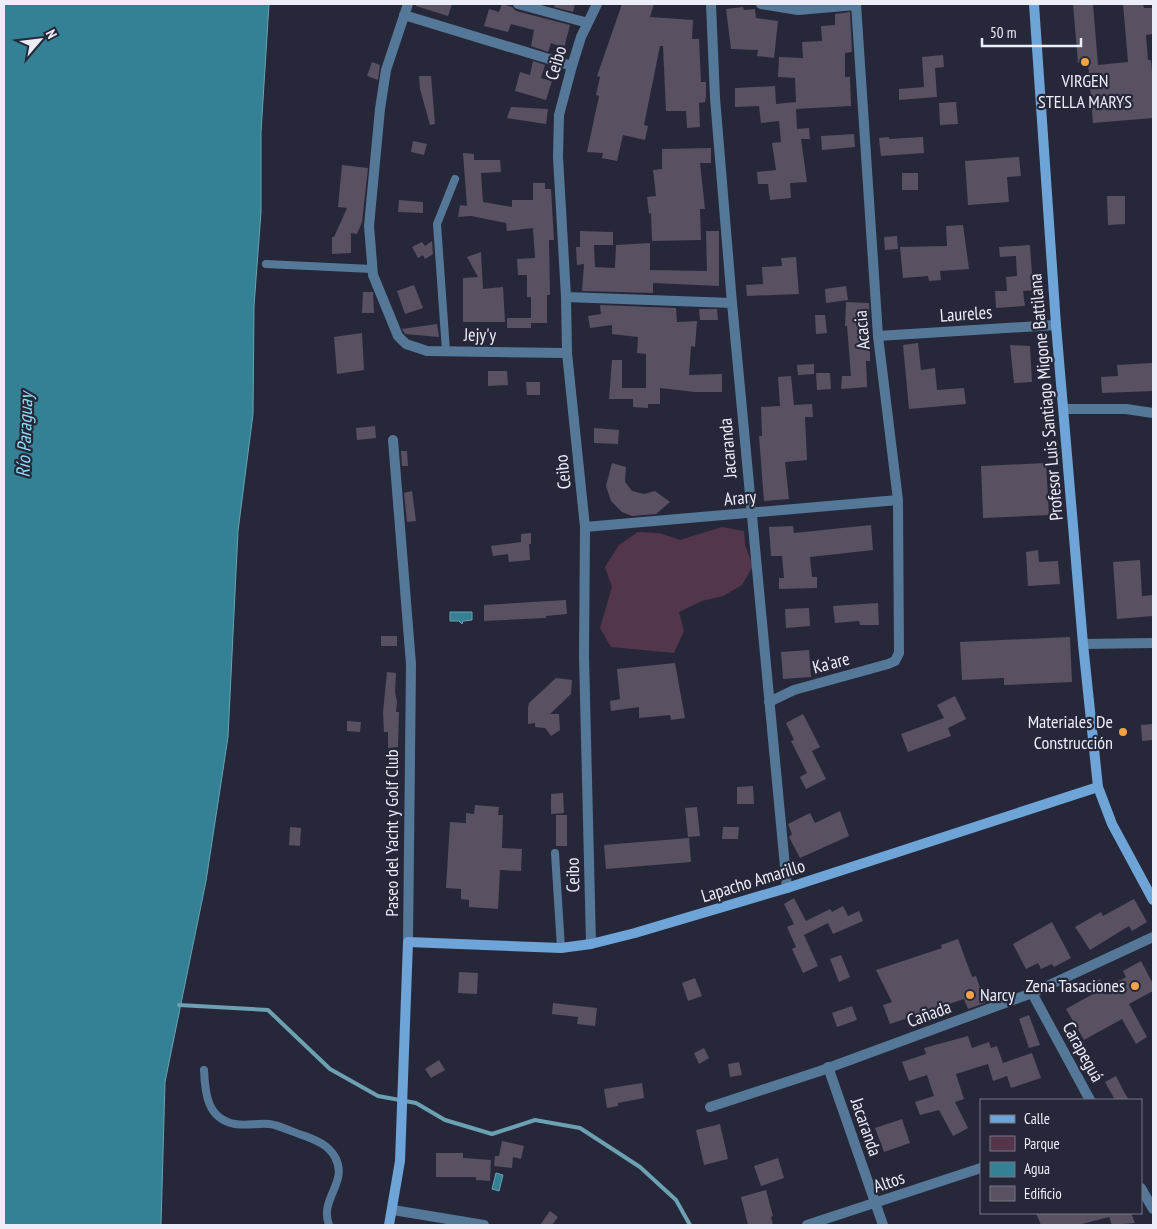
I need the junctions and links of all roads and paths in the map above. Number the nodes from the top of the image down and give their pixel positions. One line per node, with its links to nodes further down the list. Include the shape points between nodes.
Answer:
1 (408, 4): 8 (street)
2 (518, 4): 9 (street)
3 (597, 4): 9 (street, Ceibo)
4 (711, 4): 15 (street, Jacaranda, via 715,98)
5 (761, 4): 6 (street, via 798,10)
6 (856, 4): 17 (street, Acacia)
7 (1034, 4): 16 (main road, Profesor Luis Santiago Migone Battilana)
8 (404, 15): 10 (street); 13 (street, via 386,70 380,109 369,226)
9 (588, 23): 10 (street, Ceibo)
10 (572, 66): 14 (street, Ceibo, via 559,115 558,148)
11 (455, 179): 18 (lane, via 437,224)
12 (266, 264): 13 (lane)
13 (372, 269): 18 (street, Jejy'y, via 398,336 416,348)
14 (566, 296): 15 (street); 19 (street, Ceibo)
15 (732, 303): 24 (street, Jacaranda)
16 (1056, 325): 17 (street, Laureles); 20 (main road, Profesor Luis Santiago Migone Battilana)
17 (878, 336): 23 (street, Acacia)
18 (446, 351): 19 (street, Jejy'y)
19 (567, 352): 25 (street, Ceibo)
20 (1064, 409): 21 (street, via 1126,409); 27 (main road, Profesor Luis Santiago Migone Battilana)
21 (1153, 413)
22 (393, 440): 35 (street, Paseo del Yacht y Golf Club, via 411,664)
23 (898, 500): 24 (street, Arary); 28 (street, Acacia)
24 (750, 513): 25 (street, Arary); 29 (street, Jacaranda)
25 (585, 527): 36 (street, Ceibo, via 584,656)
26 (1153, 643): 27 (street)
27 (1083, 644): 30 (main road, Profesor Luis Santiago Migone Battilana)
28 (899, 653): 29 (street, Ka'are, via 896,660 888,664 794,690)
29 (768, 702): 32 (street, Jacaranda)
30 (1098, 787): 32 (main road, Lapacho Amarillo); 33 (main road, Profesor Luis Santiago Migone Battilana, via 1112,824)
31 (555, 853): 37 (lane)
32 (787, 888): 36 (main road, Lapacho Amarillo)
33 (1153, 900)
34 (1153, 937): 38 (street, Cañada)
35 (408, 942): 37 (main road, Lapacho Amarillo); 47 (main road, Paseo del Yacht y Golf Club, via 400,1161)
36 (591, 944): 37 (main road, Lapacho Amarillo)
37 (560, 948)
38 (1032, 994): 39 (street, Cañada); 41 (street, Carapeguá)
39 (828, 1068): 42 (street, Cañada); 45 (street, Jacaranda)
40 (204, 1070): 48 (lane, via 205,1095 211,1110 222,1119 235,1124 271,1124 318,1140 327,1147 339,1166 339,1179 326,1209)
41 (1089, 1099)
42 (710, 1107)
43 (980, 1168): 45 (street, Altos)
44 (1142, 1190): 46 (street)
45 (876, 1203): 51 (street, Altos); 52 (street, Jacaranda)
46 (1153, 1209)
47 (393, 1210): 49 (main road, Paseo del Yacht y Golf Club); 50 (street)
48 (329, 1225)
49 (389, 1225)
50 (484, 1225)
51 (807, 1225)
52 (883, 1225)

